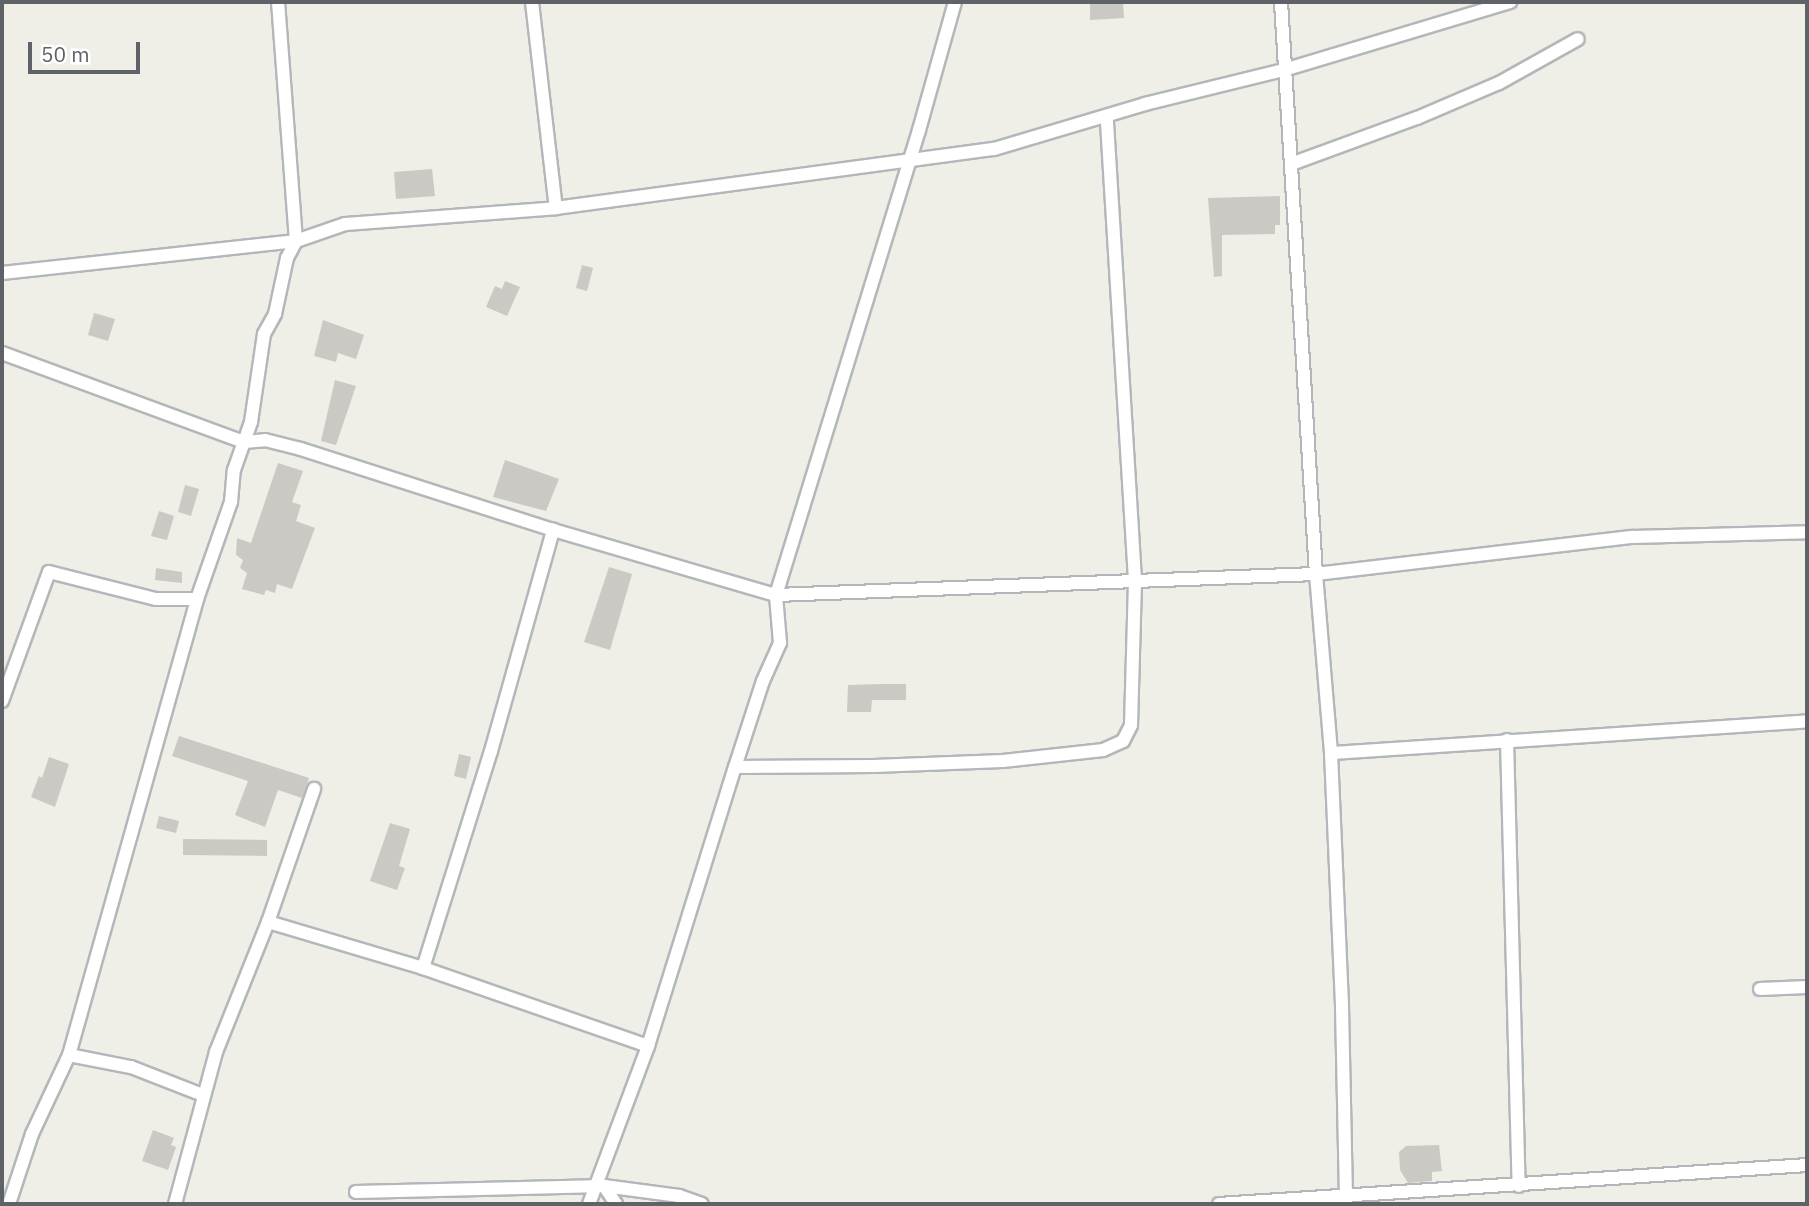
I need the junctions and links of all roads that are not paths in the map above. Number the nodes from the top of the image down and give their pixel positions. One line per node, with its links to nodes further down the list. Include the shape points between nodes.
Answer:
1 (278, 2): 12 (street)
2 (532, 2): 11 (street)
3 (955, 2): 9 (street)
4 (1281, 2): 7 (street)
5 (1510, 2): 7 (street)
6 (1578, 39): 10 (street, via 1499,83)
7 (1287, 69): 8 (street); 10 (street)
8 (1107, 116): 9 (street, via 994,149); 19 (street)
9 (910, 159): 11 (street); 20 (street)
10 (1291, 164): 18 (street)
11 (556, 208): 12 (street, via 345,224)
12 (296, 241): 13 (street); 15 (street, via 287,258 275,314 264,334 253,413)
13 (2, 273)
14 (2, 353): 15 (street)
15 (244, 442): 16 (street, via 265,440 301,449); 21 (street, via 234,470 231,502)
16 (553, 530): 20 (street); 29 (street)
17 (1807, 532): 18 (street, via 1633,537)
18 (1316, 574): 19 (street); 25 (street)
19 (1135, 580): 20 (street); 26 (street, via 1131,724 1123,741 1103,750 1003,761)
20 (776, 595): 26 (street, via 780,643)
21 (197, 599): 22 (street, via 156,599 49,572); 33 (street)
22 (2, 701)
23 (1807, 721): 24 (street)
24 (1507, 740): 25 (street); 37 (street)
25 (1331, 753): 39 (street)
26 (735, 766): 32 (street)
27 (314, 789): 28 (street)
28 (268, 922): 29 (street); 34 (street)
29 (423, 968): 32 (street)
30 (1807, 987): 31 (street)
31 (1760, 989)
32 (648, 1046): 36 (street)
33 (69, 1055): 34 (street, via 131,1067); 40 (street, via 32,1135)
34 (203, 1095): 41 (street)
35 (1807, 1165): 37 (street)
36 (600, 1186): 38 (street); 42 (street); 43 (street); 44 (street, via 679,1196)
37 (1519, 1186): 39 (street)
38 (356, 1192)
39 (1346, 1200): 45 (street)
40 (9, 1204)
41 (175, 1204)
42 (589, 1204)
43 (616, 1204)
44 (702, 1204)
45 (1219, 1204)

